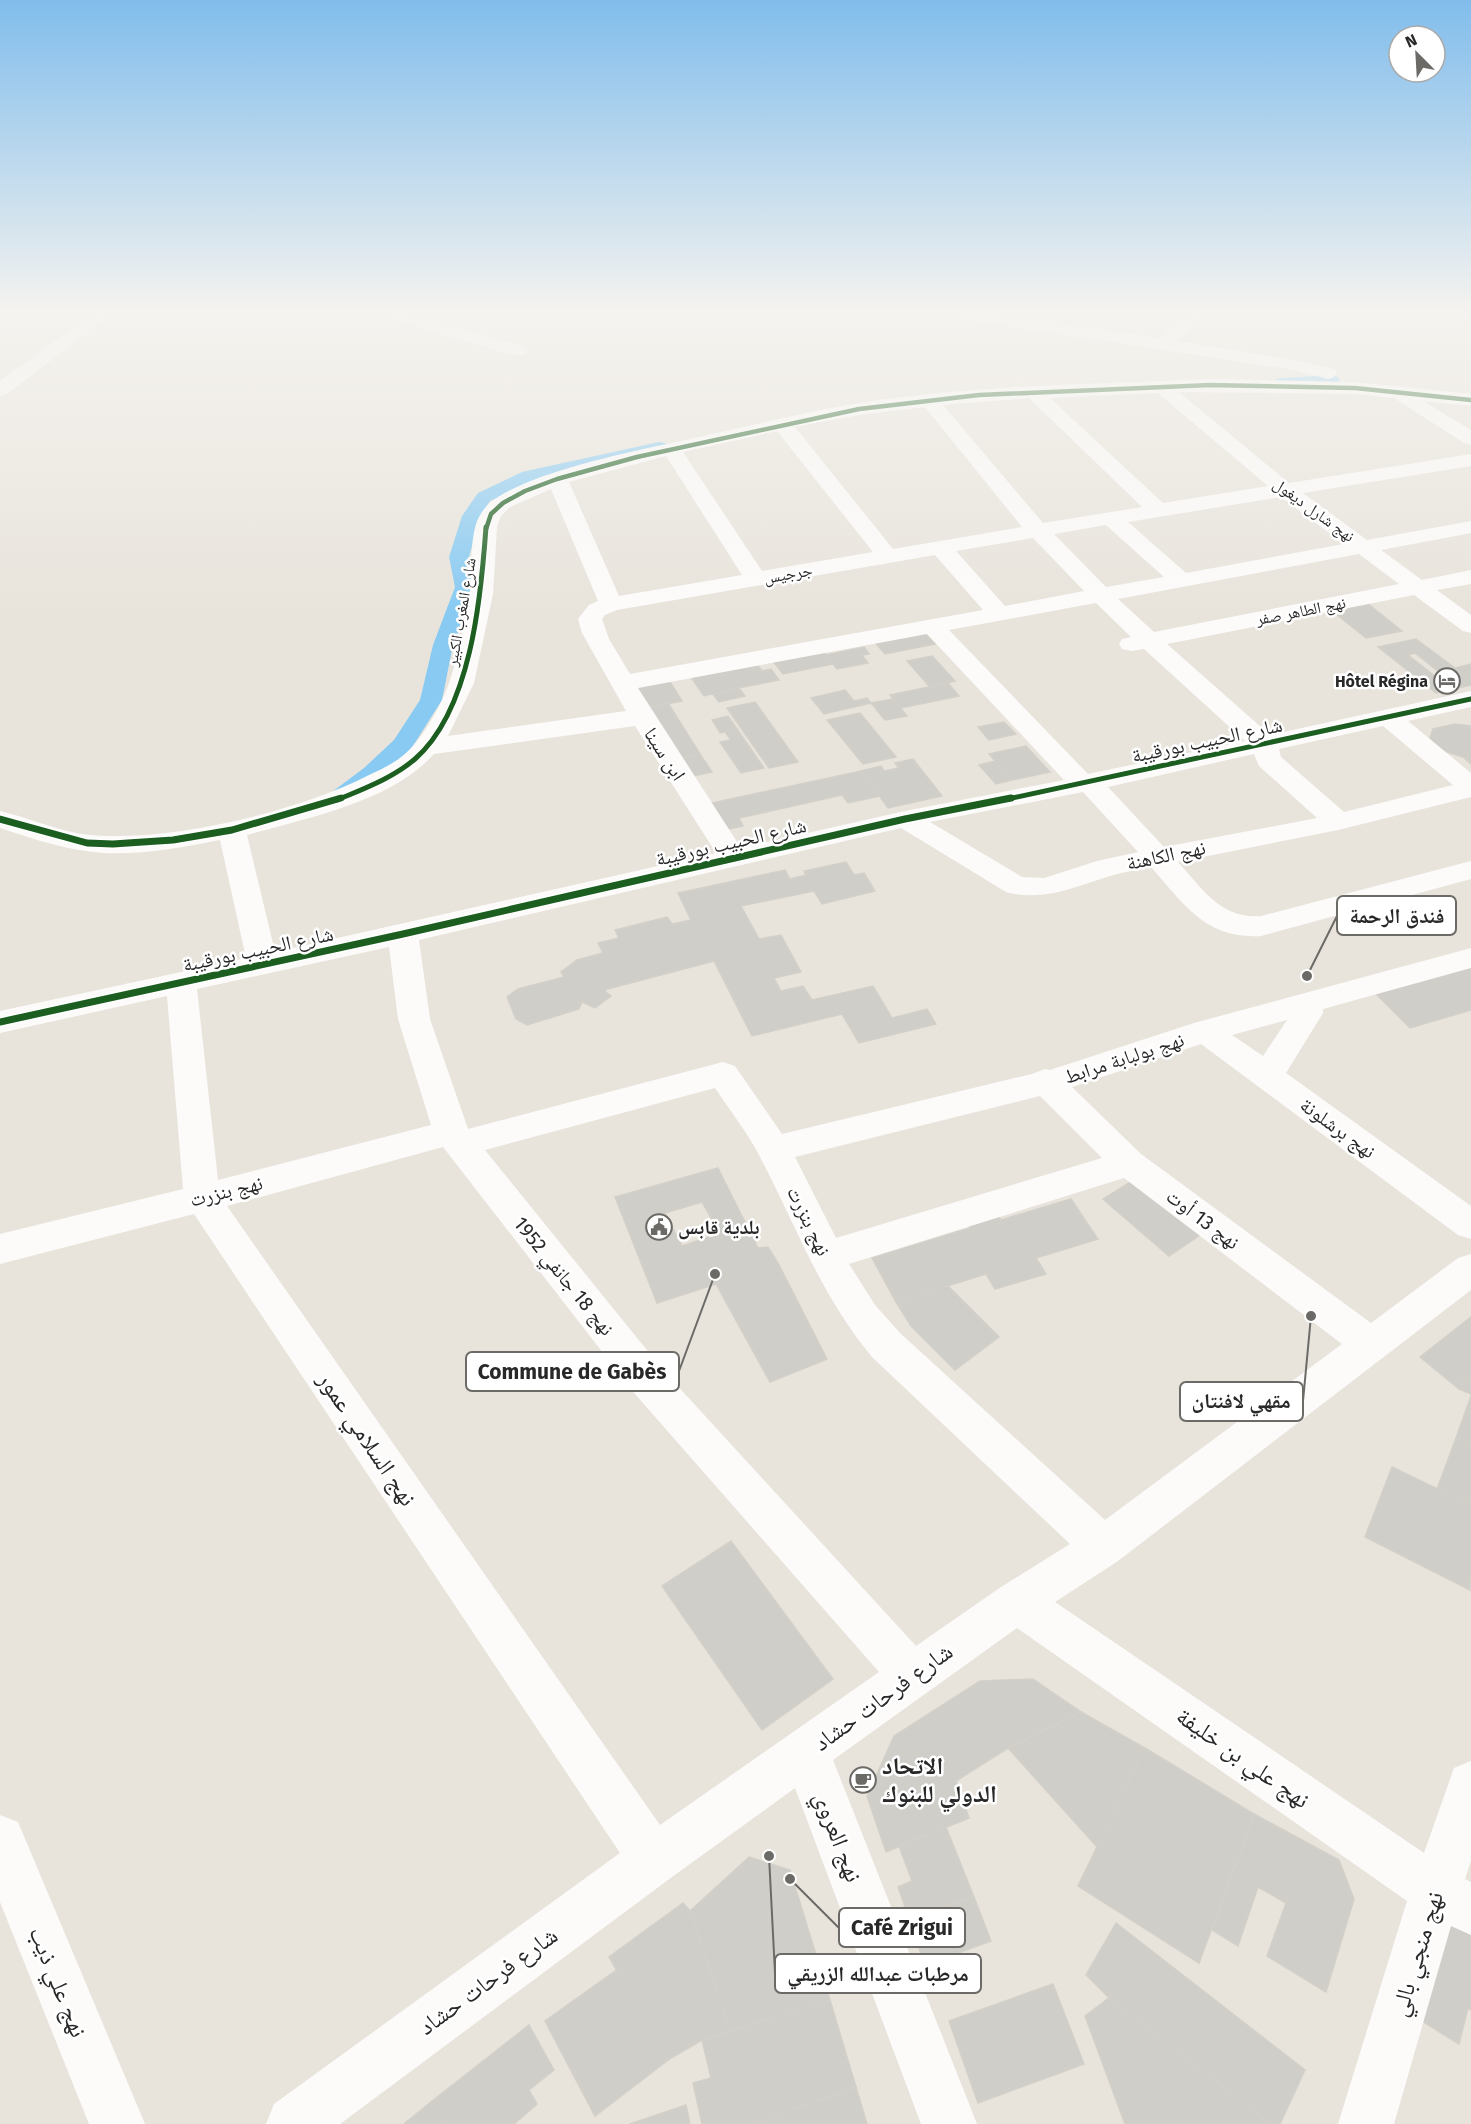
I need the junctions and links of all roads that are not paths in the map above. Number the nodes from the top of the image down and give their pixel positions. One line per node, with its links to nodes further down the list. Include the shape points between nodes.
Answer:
1 (845, 413): 8 (street, شارع المغرب الكبير)
2 (911, 413): 7 (street)
3 (939, 413): 18 (street)
4 (1055, 413): 15 (street)
5 (1193, 413): 14 (street, نهج شارل ديغول)
6 (1430, 413): 9 (street)
7 (918, 421)
8 (782, 424): 11 (street, شارع المغرب الكبير); 21 (street)
9 (1471, 439)
10 (942, 447): 18 (street)
11 (671, 449): 13 (street, شارع المغرب الكبير); 23 (street)
12 (1471, 460): 14 (street, جرجيس)
13 (557, 479): 27 (street); 36 (street, شارع المغرب الكبير, via 525,491 491,514 486,527 481,594 462,683)
14 (1286, 490): 15 (street, جرجيس); 19 (street, نهج شارل ديغول)
15 (1158, 510): 16 (street, جرجيس)
16 (1111, 518): 18 (street, جرجيس); 24 (street)
17 (1471, 527): 19 (street)
18 (1029, 532): 20 (street, جرجيس); 26 (street)
19 (1364, 547): 24 (street); 25 (street, نهج شارل ديغول)
20 (941, 548): 21 (street, جرجيس); 28 (street)
21 (888, 557): 23 (street, جرجيس)
22 (1471, 577): 25 (street, نهج الطاهر صفر)
23 (757, 580): 27 (street, جرجيس)
24 (1182, 581): 26 (street)
25 (1419, 588): 30 (street, نهج شارل ديغول); 31 (street, نهج الطاهر صفر)
26 (1092, 597): 28 (street); 31 (street)
27 (611, 604): 32 (street, ابن سينا, via 597,610 590,619 591,627)
28 (999, 614): 29 (street)
29 (932, 626): 32 (street); 38 (street)
30 (1471, 626)
31 (1139, 642): 37 (street)
32 (622, 683): 34 (street, ابن سينا)
33 (1471, 699): 35 (street, شارع الحبيب بورقيبة)
34 (641, 717): 36 (street); 45 (street, ابن سينا)
35 (1390, 718): 37 (street, شارع الحبيب بورقيبة); 39 (street)
36 (427, 747): 43 (street, شارع المغرب الكبير, via 401,769 359,791)
37 (1258, 751): 38 (street, شارع الحبيب بورقيبة); 42 (street)
38 (1086, 783): 41 (street, شارع الحبيب بورقيبة); 44 (street)
39 (1471, 788): 42 (street, نهج الكاهنة)
40 (0, 819): 43 (street, شارع المغرب الكبير, via 87,843 173,840)
41 (905, 819): 44 (street, نهج الكاهنة, via 1016,886 1046,887); 45 (street, شارع الحبيب بورقيبة)
42 (1338, 822): 44 (street, نهج الكاهنة)
43 (232, 830): 49 (street)
44 (1157, 856): 46 (street, via 1208,912 1232,926 1246,928)
45 (733, 858): 47 (street, شارع الحبيب بورقيبة)
46 (1471, 870)
47 (403, 934): 49 (street, شارع الحبيب بورقيبة); 56 (street, نهج 18 جانفي 1952, via 414,1019)
48 (1471, 958): 51 (street, نهج بولبابة مرابط)
49 (263, 966): 50 (street, شارع الحبيب بورقيبة)
50 (181, 982): 52 (street, شارع الحبيب بورقيبة); 59 (street, نهج السلامي عمور)
51 (1306, 1003): 53 (street, نهج بولبابة مرابط); 54 (street, via 1307,1013)
52 (0, 1022)
53 (1205, 1031): 54 (street, نهج برشلونة); 55 (street, نهج بولبابة مرابط)
54 (1267, 1077): 60 (street, نهج برشلونة)
55 (1045, 1081): 57 (street, نهج بولبابة مرابط); 58 (street, نهج 13 أوت)
56 (456, 1138): 57 (street, نهج بنزرت, via 723,1074); 59 (street, نهج بنزرت); 67 (street, نهج 18 جانفي 1952, via 649,1382)
57 (774, 1149): 62 (street, نهج بنزرت)
58 (1129, 1163): 62 (street); 64 (street, نهج 13 أوت)
59 (202, 1197): 61 (street, نهج بنزرت); 71 (street, نهج السلامي عمور)
60 (1471, 1225)
61 (0, 1249)
62 (827, 1256): 65 (street, نهج بنزرت, via 861,1316 886,1345)
63 (1471, 1269): 64 (street, شارع فرحات حشاد)
64 (1371, 1344): 65 (street, شارع فرحات حشاد)
65 (1103, 1547): 66 (street, شارع فرحات حشاد)
66 (1017, 1602): 67 (street, شارع فرحات حشاد); 72 (street, نهج علي بن خليفة)
67 (912, 1675): 68 (street, شارع فرحات حشاد)
68 (806, 1752): 71 (street, شارع فرحات حشاد); 75 (street, نهج العروي)
69 (1471, 1785): 72 (street, نهج منجي بالي)
70 (0, 1840): 73 (street, نهج علي ذيب)
71 (654, 1859): 74 (street, شارع فرحات حشاد)
72 (1454, 1900): 76 (street, نهج منجي بالي)
73 (117, 2124)
74 (294, 2124)
75 (949, 2124)
76 (1366, 2124)

